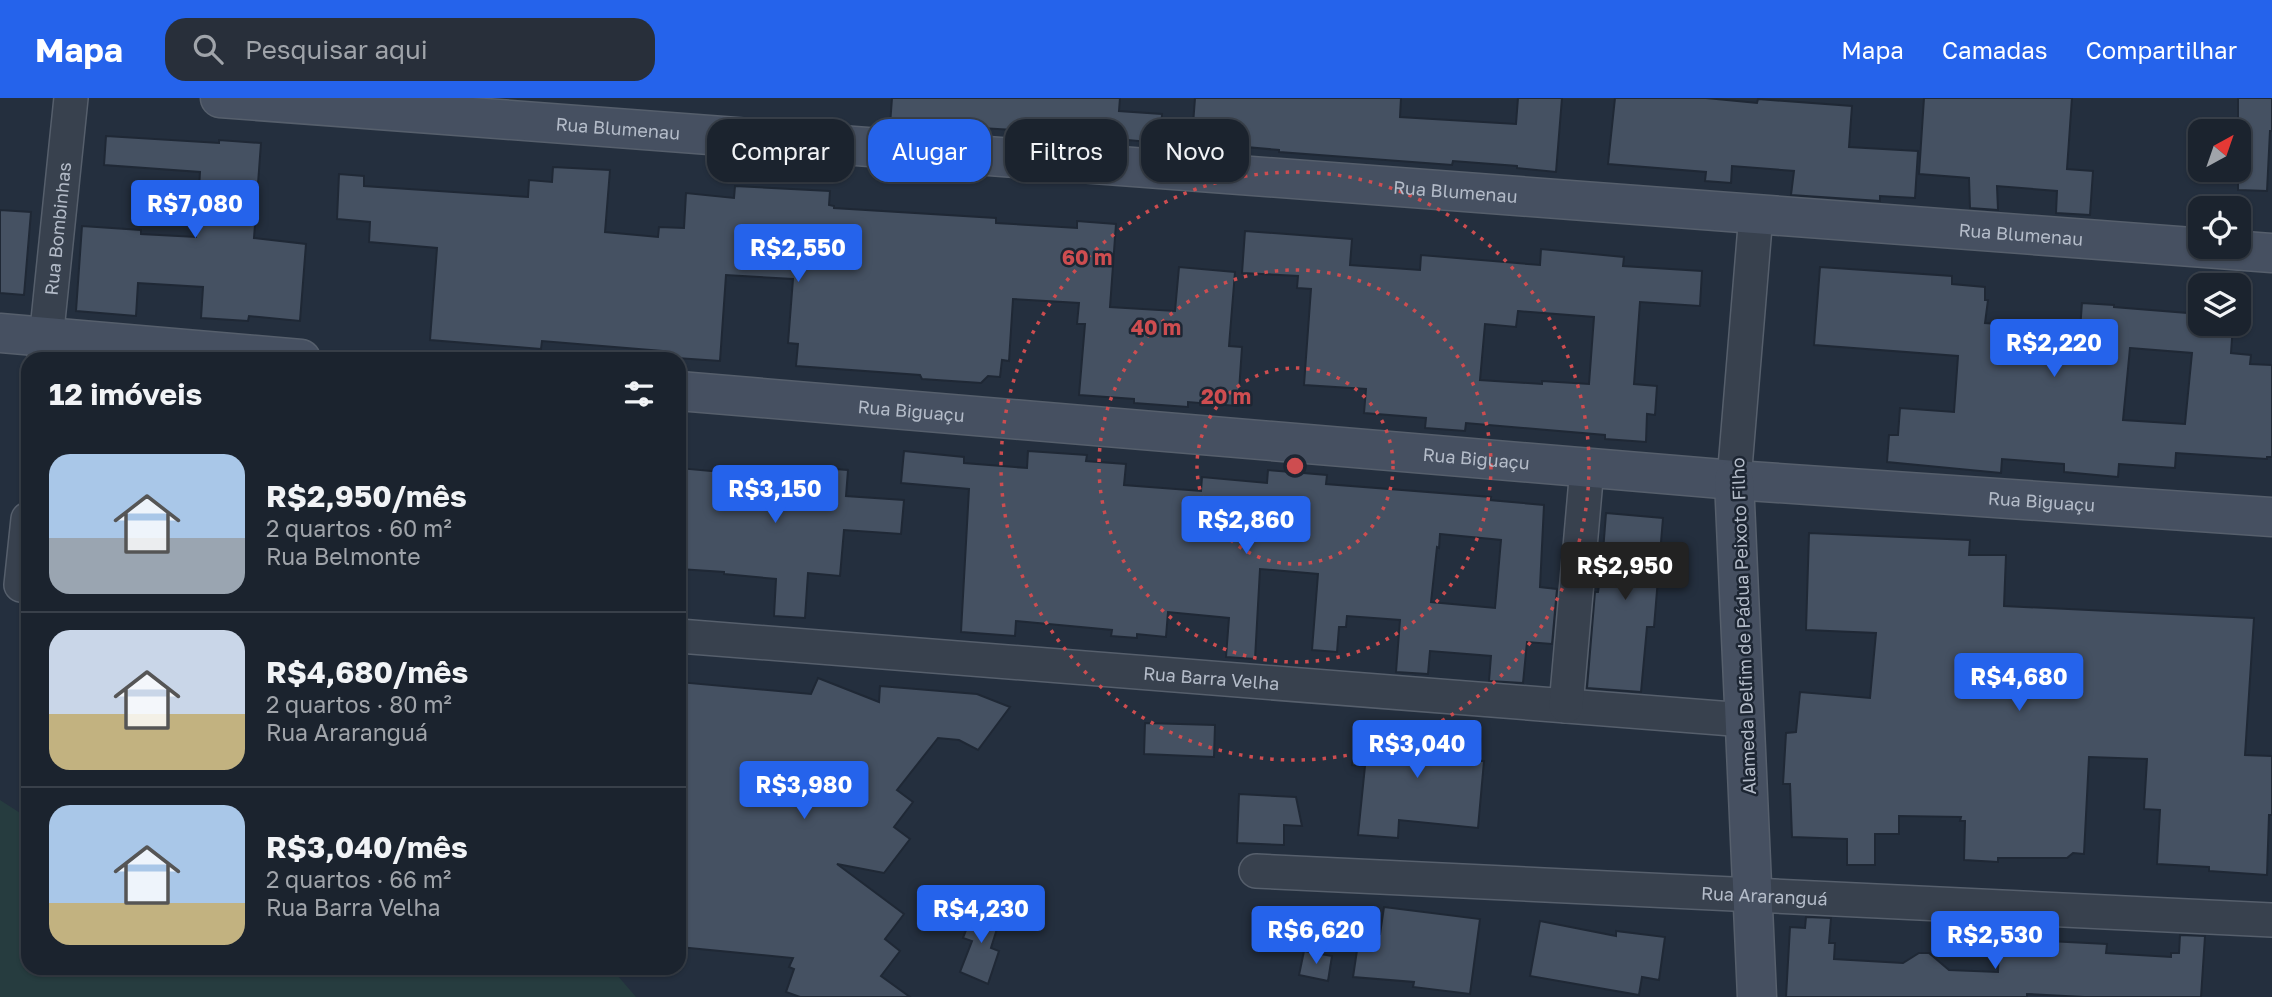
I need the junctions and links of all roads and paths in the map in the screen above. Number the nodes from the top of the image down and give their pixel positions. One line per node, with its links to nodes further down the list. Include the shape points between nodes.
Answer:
1 (71, 98): 6 (street, Rua Bombinhas)
2 (220, 98): 3 (street, Rua Blumenau)
3 (1756, 214): 4 (street, Rua Blumenau); 10 (street, Alameda Delfim de Pádua Peixoto Filho)
4 (2272, 253)
5 (0, 333): 6 (street)
6 (45, 348): 7 (street)
7 (138, 352)
8 (686, 392): 9 (street, Rua Biguaçu)
9 (1587, 468): 10 (street, Rua Biguaçu); 15 (street)
10 (1734, 480): 11 (street, Rua Biguaçu); 16 (street, Alameda Delfim de Pádua Peixoto Filho)
11 (2272, 517)
12 (21, 557): 13 (street)
13 (16, 584)
14 (686, 637): 15 (street, Rua Barra Velha)
15 (1566, 706): 16 (street, Rua Barra Velha)
16 (1745, 720): 18 (street, Alameda Delfim de Pádua Peixoto Filho)
17 (1256, 871): 18 (street, Rua Araranguá)
18 (1752, 895): 19 (street, Rua Araranguá); 20 (street, Alameda Delfim de Pádua Peixoto Filho)
19 (2272, 920)
20 (1757, 997)

